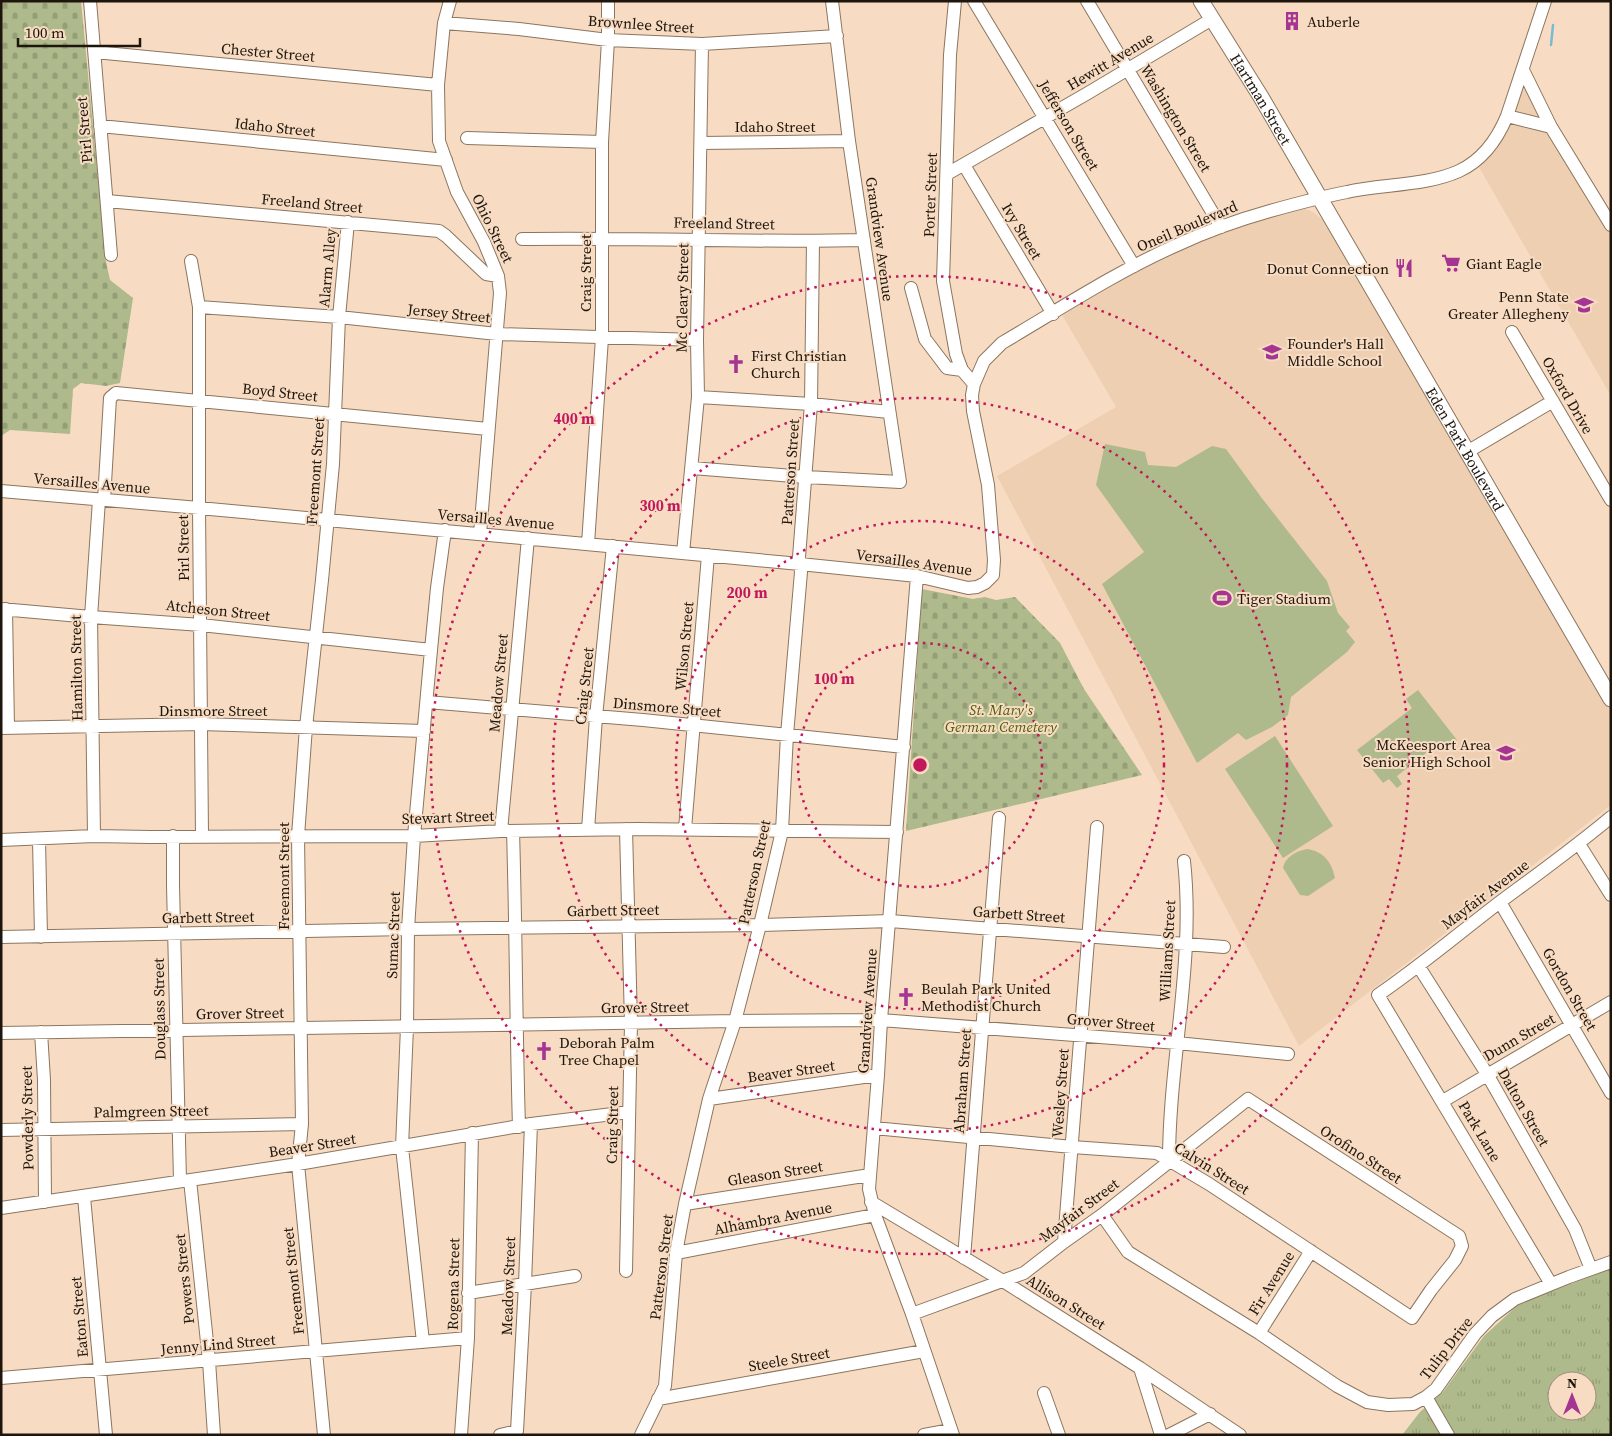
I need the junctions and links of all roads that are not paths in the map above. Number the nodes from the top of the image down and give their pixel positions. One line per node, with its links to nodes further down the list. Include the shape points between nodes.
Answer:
1 (90, 1): 15 (street, Pirl Street)
2 (450, 1): 11 (street, Ohio Street)
3 (608, 1): 13 (street, Craig Street)
4 (832, 1): 12 (street, Grandview Avenue)
5 (955, 1): 29 (street, Porter Street, via 950,55)
6 (974, 1): 20 (street, Jefferson Street)
7 (1088, 1): 16 (street, Washington Street)
8 (1201, 1): 10 (main road, Hartman Street)
9 (1545, 1): 17 (street, Oneil Boulevard)
10 (1212, 19): 16 (street, Hewitt Avenue); 30 (main road, Hartman Street)
11 (444, 23): 13 (street, Brownlee Street); 18 (street, Ohio Street)
12 (837, 36): 14 (street, Brownlee Street); 24 (street, Grandview Avenue)
13 (608, 40): 14 (street, Brownlee Street); 25 (street, Craig Street)
14 (702, 44): 26 (street, Mc Cleary Street)
15 (94, 52): 18 (street, Chester Street); 21 (street, Pirl Street)
16 (1128, 69): 20 (street, Hewitt Avenue); 34 (street, Washington Street)
17 (1523, 70): 19 (street, Oneil Boulevard); 22 (street)
18 (438, 85): 27 (street, Ohio Street, via 438,141)
19 (1507, 116): 22 (street); 30 (street, Oneil Boulevard, via 1489,148 1476,162 1458,171 1437,178)
20 (1046, 118): 28 (street, Hewitt Avenue); 42 (street, Jefferson Street)
21 (100, 126): 27 (street, Idaho Street); 31 (street, Pirl Street)
22 (1551, 127): 33 (street)
23 (467, 138): 25 (street)
24 (849, 141): 26 (street, Idaho Street); 38 (street, Grandview Avenue)
25 (602, 142): 35 (street, Craig Street)
26 (701, 142): 37 (street, Mc Cleary Street)
27 (446, 160): 43 (street, Ohio Street, via 457,192)
28 (964, 165): 29 (street, Hewitt Avenue); 46 (street, Ivy Street)
29 (947, 174): 52 (street, Porter Street, via 943,281 956,354)
30 (1320, 198): 34 (street, Oneil Boulevard); 62 (main road, Eden Park Boulevard)
31 (107, 201): 32 (street, Freeland Street); 40 (street, Pirl Street)
32 (348, 222): 43 (street, Freeland Street, via 439,231 486,274); 47 (street, Alarm Alley)
33 (1611, 225)
34 (1221, 227): 42 (street, Oneil Boulevard)
35 (601, 238): 36 (street, Freeland Street); 37 (street, Freeland Street); 50 (street, Craig Street)
36 (522, 239)
37 (699, 239): 39 (street, Freeland Street); 51 (street, Mc Cleary Street)
38 (864, 240): 39 (street, Freeland Street); 58 (street, Grandview Avenue)
39 (812, 241): 57 (street, Patterson Street)
40 (111, 255)
41 (191, 261): 45 (street, Pirl Street)
42 (1134, 266): 46 (street, Oneil Boulevard)
43 (498, 276): 49 (street, Ohio Street)
44 (911, 288): 52 (street, via 925,340 947,368)
45 (199, 307): 47 (street, Jersey Street); 55 (street, Pirl Street)
46 (1052, 314): 53 (street, Oneil Boulevard, via 1002,343 984,361)
47 (339, 317): 49 (street, Jersey Street); 59 (street, Freemont Street)
48 (1512, 332): 56 (street, Oxford Drive)
49 (497, 334): 50 (street, Jersey Street); 60 (street, Ohio Street)
50 (602, 338): 51 (street, Jersey Street); 73 (street, Craig Street)
51 (697, 340): 54 (street, Mc Cleary Street)
52 (962, 370): 53 (street, Porter Street)
53 (974, 384): 79 (street, Oneil Boulevard, via 973,411 988,485 994,560 993,575)
54 (698, 397): 57 (street); 63 (street, Mc Cleary Street)
55 (200, 401): 59 (street, Boyd Street); 61 (street, Boyd Street, via 116,394 110,398); 68 (street, Pirl Street)
56 (1553, 401): 62 (street); 67 (street, Oxford Drive)
57 (811, 404): 58 (street); 64 (street, Patterson Street)
58 (889, 412): 64 (street, Grandview Avenue, via 900,482)
59 (336, 414): 60 (street, Boyd Street); 69 (street, Freemont Street)
60 (488, 429): 71 (street, Ohio Street)
61 (108, 438): 66 (street, Hamilton Street)
62 (1467, 452): 85 (main road, Eden Park Boulevard)
63 (692, 468): 64 (street); 75 (street, Mc Cleary Street)
64 (806, 477): 77 (street, Patterson Street)
65 (1, 491): 66 (street, Versailles Avenue)
66 (102, 500): 68 (street, Versailles Avenue); 81 (street, Hamilton Street)
67 (1611, 500)
68 (199, 508): 69 (street, Versailles Avenue); 82 (street, Pirl Street)
69 (328, 520): 70 (street, Versailles Avenue); 83 (street, Freemont Street)
70 (446, 530): 71 (street, Versailles Avenue); 84 (street, Sumac Street)
71 (480, 534): 72 (street, Versailles Avenue)
72 (528, 538): 73 (street, Versailles Avenue); 87 (street, Meadow Street)
73 (588, 544): 74 (street, Versailles Avenue)
74 (613, 546): 75 (street, Versailles Avenue); 88 (street, Craig Street)
75 (683, 553): 76 (street, Versailles Avenue)
76 (708, 555): 77 (street, Versailles Avenue); 90 (street, Wilson Street)
77 (800, 564): 78 (street, Versailles Avenue); 95 (street, Patterson Street, via 798,626)
78 (917, 576): 79 (street, Versailles Avenue, via 968,588); 96 (street, Grandview Avenue)
79 (986, 583)
80 (4, 609): 81 (street, Atcheson Street); 93 (street)
81 (91, 617): 82 (street, Atcheson Street); 91 (street, Hamilton Street)
82 (201, 625): 83 (street, Atcheson Street); 89 (street, Pirl Street)
83 (316, 637): 84 (street, Atcheson Street); 92 (street, Freemont Street)
84 (431, 650): 86 (street, Sumac Street)
85 (1611, 699)
86 (427, 702): 87 (street, Dinsmore Street); 94 (street, Sumac Street)
87 (512, 710): 88 (street, Dinsmore Street); 103 (street, Meadow Street)
88 (596, 717): 90 (street, Dinsmore Street); 102 (street, Craig Street)
89 (201, 724): 91 (street, Dinsmore Street); 92 (street, Dinsmore Street); 108 (street, Pirl Street)
90 (693, 725): 95 (street, Dinsmore Street); 101 (street, Wilson Street)
91 (93, 726): 93 (street, Dinsmore Street); 106 (street, Hamilton Street)
92 (306, 727): 94 (street, Dinsmore Street); 109 (street, Freemont Street)
93 (4, 728)
94 (424, 731): 110 (street, Sumac Street)
95 (787, 734): 96 (street, Dinsmore Street); 104 (street, Patterson Street)
96 (904, 747): 105 (street, Grandview Avenue)
97 (1611, 817): 113 (street, Mayfair Avenue)
98 (999, 818): 121 (street, Abraham Street)
99 (1097, 826): 125 (street, Wesley Street)
100 (626, 829): 101 (street, Stewart Street); 102 (street, Stewart Street); 119 (street, Craig Street)
101 (686, 829): 104 (street, Stewart Street)
102 (588, 830): 103 (street, Stewart Street)
103 (507, 831): 110 (street, Stewart Street); 120 (street, Meadow Street)
104 (782, 831): 105 (street, Stewart Street); 118 (street, Patterson Street)
105 (897, 832): 117 (street, Grandview Avenue)
106 (94, 836): 107 (street, Stewart Street); 111 (street, Stewart Street)
107 (173, 836): 108 (street, Stewart Street); 124 (street, Douglass Street)
108 (202, 836): 109 (street, Stewart Street)
109 (298, 836): 110 (street, Stewart Street); 123 (street, Freemont Street)
110 (414, 836): 122 (street, Sumac Street)
111 (39, 839): 112 (street, Stewart Street); 127 (street)
112 (1, 840)
113 (1579, 844): 115 (street); 116 (street, Mayfair Avenue)
114 (1184, 861): 128 (street, Williams Street)
115 (1611, 896)
116 (1500, 902): 130 (street, Mayfair Avenue); 137 (street, Gordon Street)
117 (890, 921): 118 (street, Garbett Street); 121 (street, Garbett Street); 133 (street, Grandview Avenue)
118 (760, 925): 119 (street, Garbett Street); 134 (street, Patterson Street)
119 (627, 926): 120 (street, Garbett Street); 135 (street, Craig Street)
120 (516, 928): 122 (street, Garbett Street); 136 (street, Meadow Street)
121 (990, 928): 125 (street, Garbett Street); 140 (street, Abraham Street)
122 (408, 929): 123 (street, Garbett Street); 138 (street, Sumac Street)
123 (298, 932): 124 (street, Garbett Street); 139 (street, Freemont Street, via 301,979)
124 (175, 934): 127 (street, Garbett Street); 141 (street, Douglass Street)
125 (1088, 936): 128 (street, Garbett Street); 144 (street, Wesley Street)
126 (1, 937): 127 (street, Garbett Street)
127 (40, 937)
128 (1186, 944): 129 (street, Garbett Street); 145 (street, Williams Street)
129 (1224, 947)
130 (1419, 967): 131 (street, Mayfair Avenue); 147 (street, Dalton Street)
131 (1378, 995): 152 (street, Park Lane)
132 (1611, 1002): 137 (street, Dunn Street)
133 (881, 1020): 134 (street, Grover Street); 140 (street, Grover Street); 148 (street, Grandview Avenue)
134 (735, 1021): 135 (street, Grover Street); 150 (street, Patterson Street)
135 (631, 1023): 136 (street, Grover Street); 153 (street, Craig Street)
136 (516, 1025): 138 (street, Grover Street); 156 (street, Meadow Street)
137 (1572, 1026): 147 (street, Dunn Street); 149 (street, Gordon Street)
138 (406, 1027): 139 (street, Grover Street); 162 (street, Sumac Street)
139 (299, 1028): 141 (street, Grover Street); 154 (street, Freemont Street)
140 (982, 1028): 144 (street, Grover Street); 161 (street, Abraham Street)
141 (177, 1031): 142 (street, Grover Street); 155 (street, Douglass Street)
142 (41, 1032): 143 (street, Grover Street); 159 (street, Powderly Street)
143 (1, 1034)
144 (1081, 1035): 145 (street, Grover Street); 163 (street, Wesley Street)
145 (1177, 1043): 146 (street, Grover Street); 164 (street, Williams Street)
146 (1288, 1054)
147 (1487, 1074): 152 (street, Dunn Street); 180 (street, Dalton Street, via 1576,1230)
148 (878, 1075): 150 (street, Beaver Street); 157 (street, Grandview Avenue)
149 (1611, 1093)
150 (709, 1099): 171 (street, Patterson Street)
151 (1248, 1099): 164 (street, Mayfair Street); 188 (street, Orofino Street, via 1459,1236 1462,1246 1455,1260)
152 (1443, 1101): 185 (street, Park Lane)
153 (628, 1112): 156 (street, Beaver Street); 181 (street, Craig Street)
154 (302, 1124): 155 (street, Palmgreen Street); 165 (street, Freemont Street)
155 (178, 1126): 159 (street, Palmgreen Street); 167 (street, Douglass Street)
156 (525, 1126): 160 (street, Beaver Street); 184 (street, Meadow Street)
157 (874, 1128): 161 (street, Calvin Street); 166 (street, Grandview Avenue)
158 (1, 1130): 159 (street, Palmgreen Street)
159 (44, 1130): 169 (street, Powderly Street)
160 (472, 1134): 162 (street, Beaver Street); 186 (street, Rogena Street)
161 (974, 1138): 163 (street, Calvin Street); 178 (street, Abraham Street)
162 (402, 1146): 165 (street, Beaver Street); 191 (street, Sumac Street)
163 (1072, 1147): 164 (street, Calvin Street, via 1157,1153); 175 (street, Wesley Street)
164 (1169, 1162): 174 (street, Mayfair Street); 176 (street, Calvin Street, via 1209,1184)
165 (298, 1164): 167 (street, Beaver Street); 192 (street, Freemont Street)
166 (870, 1175): 170 (street, Grandview Avenue); 171 (street, Gleason Street)
167 (185, 1181): 168 (street, Beaver Street); 194 (street, Powers Street)
168 (84, 1197): 169 (street, Beaver Street); 196 (street, Eaton Street)
169 (45, 1202): 172 (street, Beaver Street)
170 (871, 1202): 173 (street, Grandview Avenue); 178 (street, Allison Street)
171 (685, 1204): 177 (street, Patterson Street)
172 (1, 1208)
173 (875, 1215): 177 (street, Alhambra Avenue); 187 (street, Grandview Avenue)
174 (1102, 1215): 175 (street, Mayfair Street); 189 (street, via 1128,1252)
175 (1064, 1242): 183 (street, Mayfair Street, via 1024,1273)
176 (1311, 1251): 188 (street, Calvin Street); 189 (street, Fir Avenue)
177 (676, 1253): 200 (street, Patterson Street, via 667,1370 665,1386)
178 (964, 1258): 183 (street, Allison Street)
179 (1611, 1262): 180 (street, Tulip Drive)
180 (1591, 1269): 185 (street, Tulip Drive)
181 (626, 1271)
182 (575, 1276): 184 (street)
183 (1003, 1281): 187 (street, Mayfair Street); 195 (street, Allison Street)
184 (525, 1284): 186 (street); 207 (street, Meadow Street, via 518,1431)
185 (1551, 1284): 199 (street, Tulip Drive, via 1515,1299 1492,1316 1474,1334 1436,1389)
186 (468, 1293): 190 (street, Rogena Street)
187 (912, 1314): 193 (street, Grandview Avenue)
188 (1412, 1318)
189 (1259, 1333): 199 (street, via 1338,1386 1368,1402 1408,1405)
190 (468, 1338): 191 (street, Jenny Lind Street); 206 (street, Rogena Street)
191 (423, 1342): 192 (street, Jenny Lind Street)
192 (316, 1351): 194 (street, Jenny Lind Street); 205 (street, Freemont Street)
193 (924, 1351): 200 (street, Steele Street); 202 (street, Grandview Avenue)
194 (208, 1361): 196 (street, Jenny Lind Street); 204 (street, Powers Street)
195 (1140, 1368): 201 (street, Allison Street); 211 (street)
196 (100, 1370): 197 (street, Jenny Lind Street); 203 (street, Eaton Street)
197 (1, 1378)
198 (1044, 1393): 210 (street)
199 (1426, 1397): 214 (street, Tulip Drive)
200 (658, 1399): 208 (street, Patterson Street)
201 (1210, 1414): 212 (street); 213 (street, Allison Street)
202 (952, 1432): 209 (street)
203 (106, 1435)
204 (214, 1435)
205 (324, 1435)
206 (461, 1435)
207 (500, 1435)
208 (641, 1435)
209 (924, 1435)
210 (1059, 1435)
211 (1161, 1435)
212 (1169, 1435)
213 (1240, 1435)
214 (1448, 1435)

